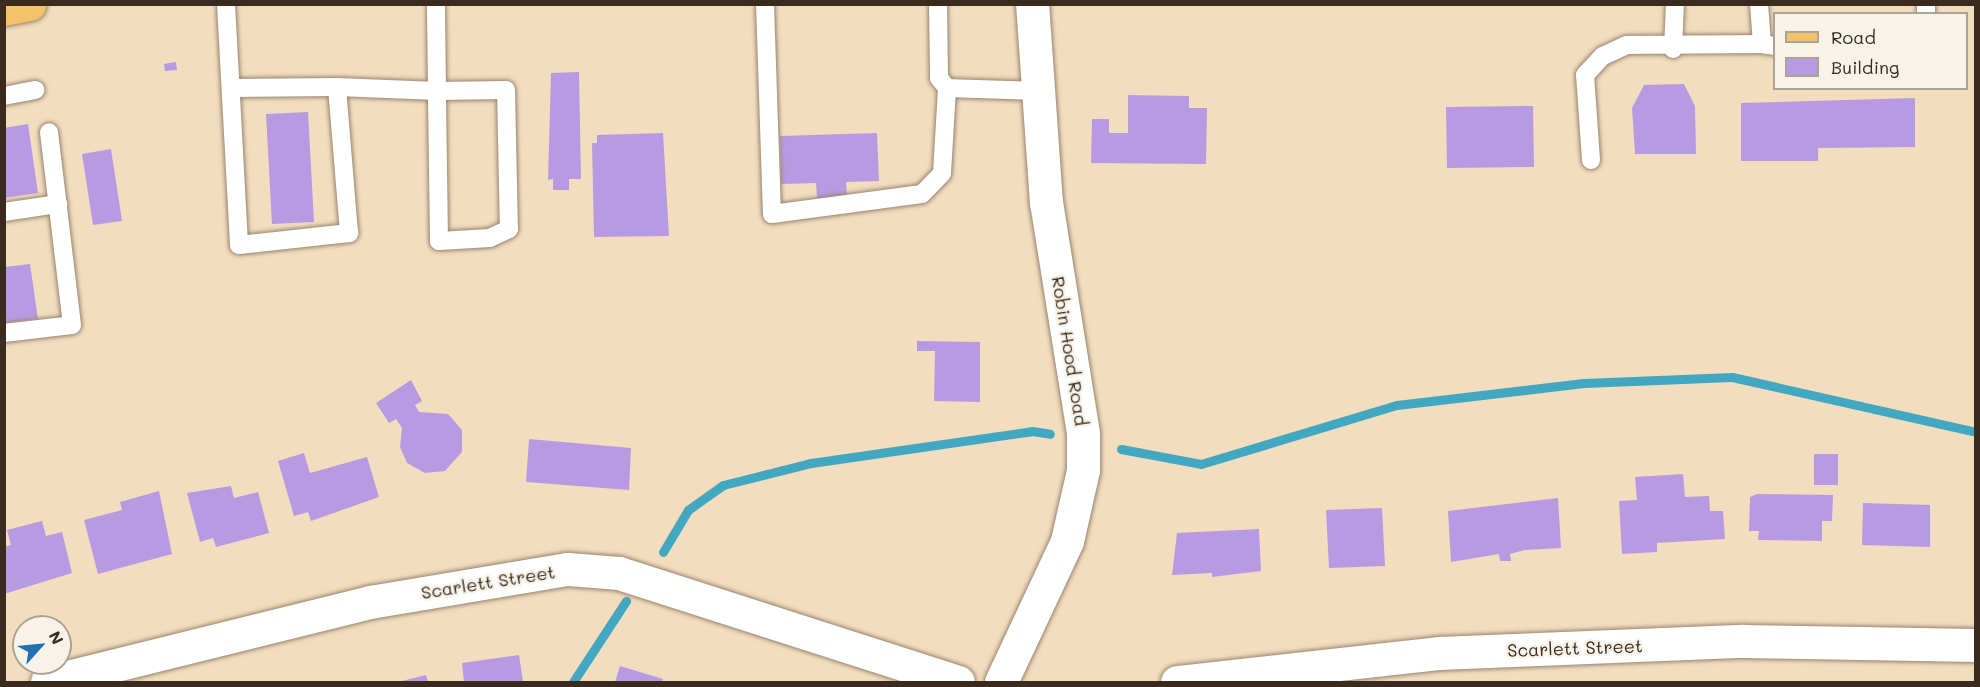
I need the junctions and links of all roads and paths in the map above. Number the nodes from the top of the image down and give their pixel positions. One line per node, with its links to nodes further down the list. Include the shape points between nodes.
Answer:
1 (30, 4): 9 (main road)
2 (226, 4): 13 (lane)
3 (436, 4): 16 (lane)
4 (765, 4): 14 (lane, via 772,214 922,194 942,173)
5 (938, 4): 14 (lane, via 939,78)
6 (1032, 4): 17 (street, Robin Hood Road)
7 (1675, 4): 11 (lane)
8 (1760, 4): 10 (lane)
9 (4, 9)
10 (1768, 45): 11 (lane)
11 (1673, 49): 20 (lane, via 1627,45 1603,56 1586,75)
12 (337, 87): 13 (lane); 13 (lane, via 349,233 239,245); 16 (lane)
13 (231, 88)
14 (947, 88): 17 (lane)
15 (35, 90): 18 (lane)
16 (436, 91): 16 (lane, via 506,90 509,230 490,238 439,241)
17 (1038, 91): 27 (street, Robin Hood Road, via 1046,203 1083,433 1083,470 1067,542)
18 (4, 96)
19 (50, 132): 21 (lane)
20 (1591, 160)
21 (58, 204): 22 (lane); 23 (lane, via 72,325)
22 (4, 212)
23 (4, 333)
24 (1976, 645): 28 (street, Scarlett Street, via 1743,641 1438,653)
25 (47, 682): 26 (street, Scarlett Street, via 370,602 568,569 619,573)
26 (958, 682)
27 (1000, 682)
28 (1177, 682)

